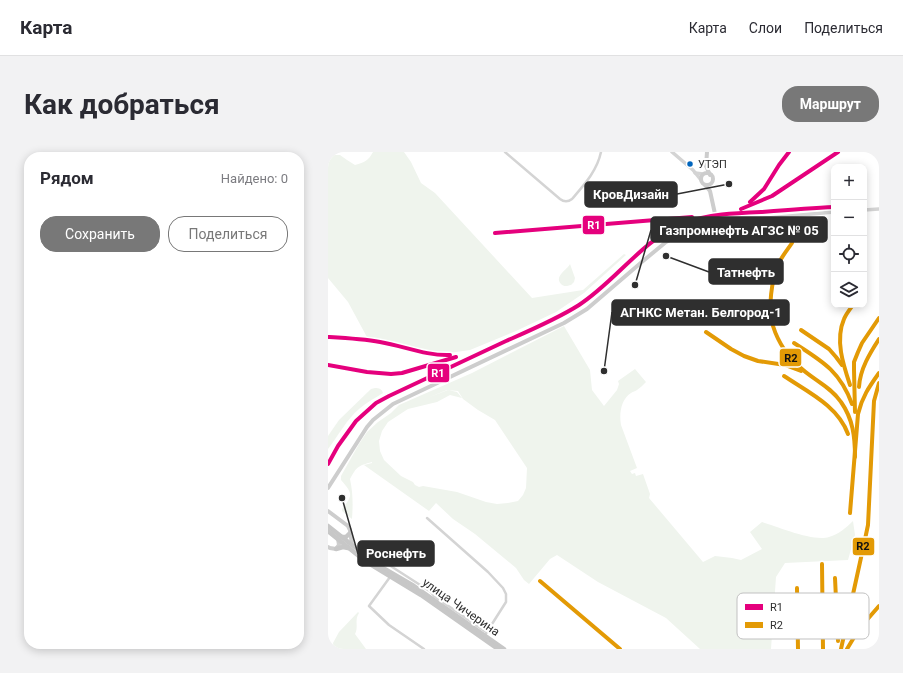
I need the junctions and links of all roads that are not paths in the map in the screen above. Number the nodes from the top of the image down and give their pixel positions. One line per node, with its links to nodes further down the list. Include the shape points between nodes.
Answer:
1 (505, 152): 2 (street, via 560,200 566,202 572,199 587,181 598,164)
2 (601, 152)
3 (672, 152): 6 (street)
4 (707, 152): 5 (main road)
5 (706, 166): 7 (main road); 8 (main road)
6 (695, 173): 7 (street); 9 (street)
7 (703, 174): 8 (main road); 9 (main road)
8 (711, 175): 10 (main road)
9 (701, 180): 11 (main road)
10 (711, 184): 11 (main road); 12 (main road)
11 (705, 185): 12 (main road)
12 (710, 191): 16 (main road)
13 (879, 208): 14 (street)
14 (867, 210)
15 (831, 212): 16 (street)
16 (717, 223): 17 (main road, via 666,242 587,309 564,323 393,404 367,426)
17 (328, 488)
18 (328, 511): 22 (main road, via 348,526)
19 (427, 518): 29 (street, via 488,572 506,594 506,602)
20 (328, 526): 23 (main road, улица Чичерина)
21 (328, 531): 23 (main road, улица Чичерина)
22 (350, 533): 23 (main road); 25 (main road)
23 (339, 538): 25 (main road, улица Чичерина); 26 (main road)
24 (328, 547): 26 (main road)
25 (350, 547): 26 (main road); 28 (main road, улица Чичерина, via 372,566); 29 (main road, улица Чичерина, via 414,586)
26 (336, 549)
27 (386, 563): 29 (street, via 431,592)
28 (390, 576): 29 (main road, улица Чичерина); 30 (street, via 368,606 389,625)
29 (484, 635): 31 (main road, улица Чичерина); 32 (main road, улица Чичерина)
30 (424, 649)
31 (498, 649)
32 (504, 649)

